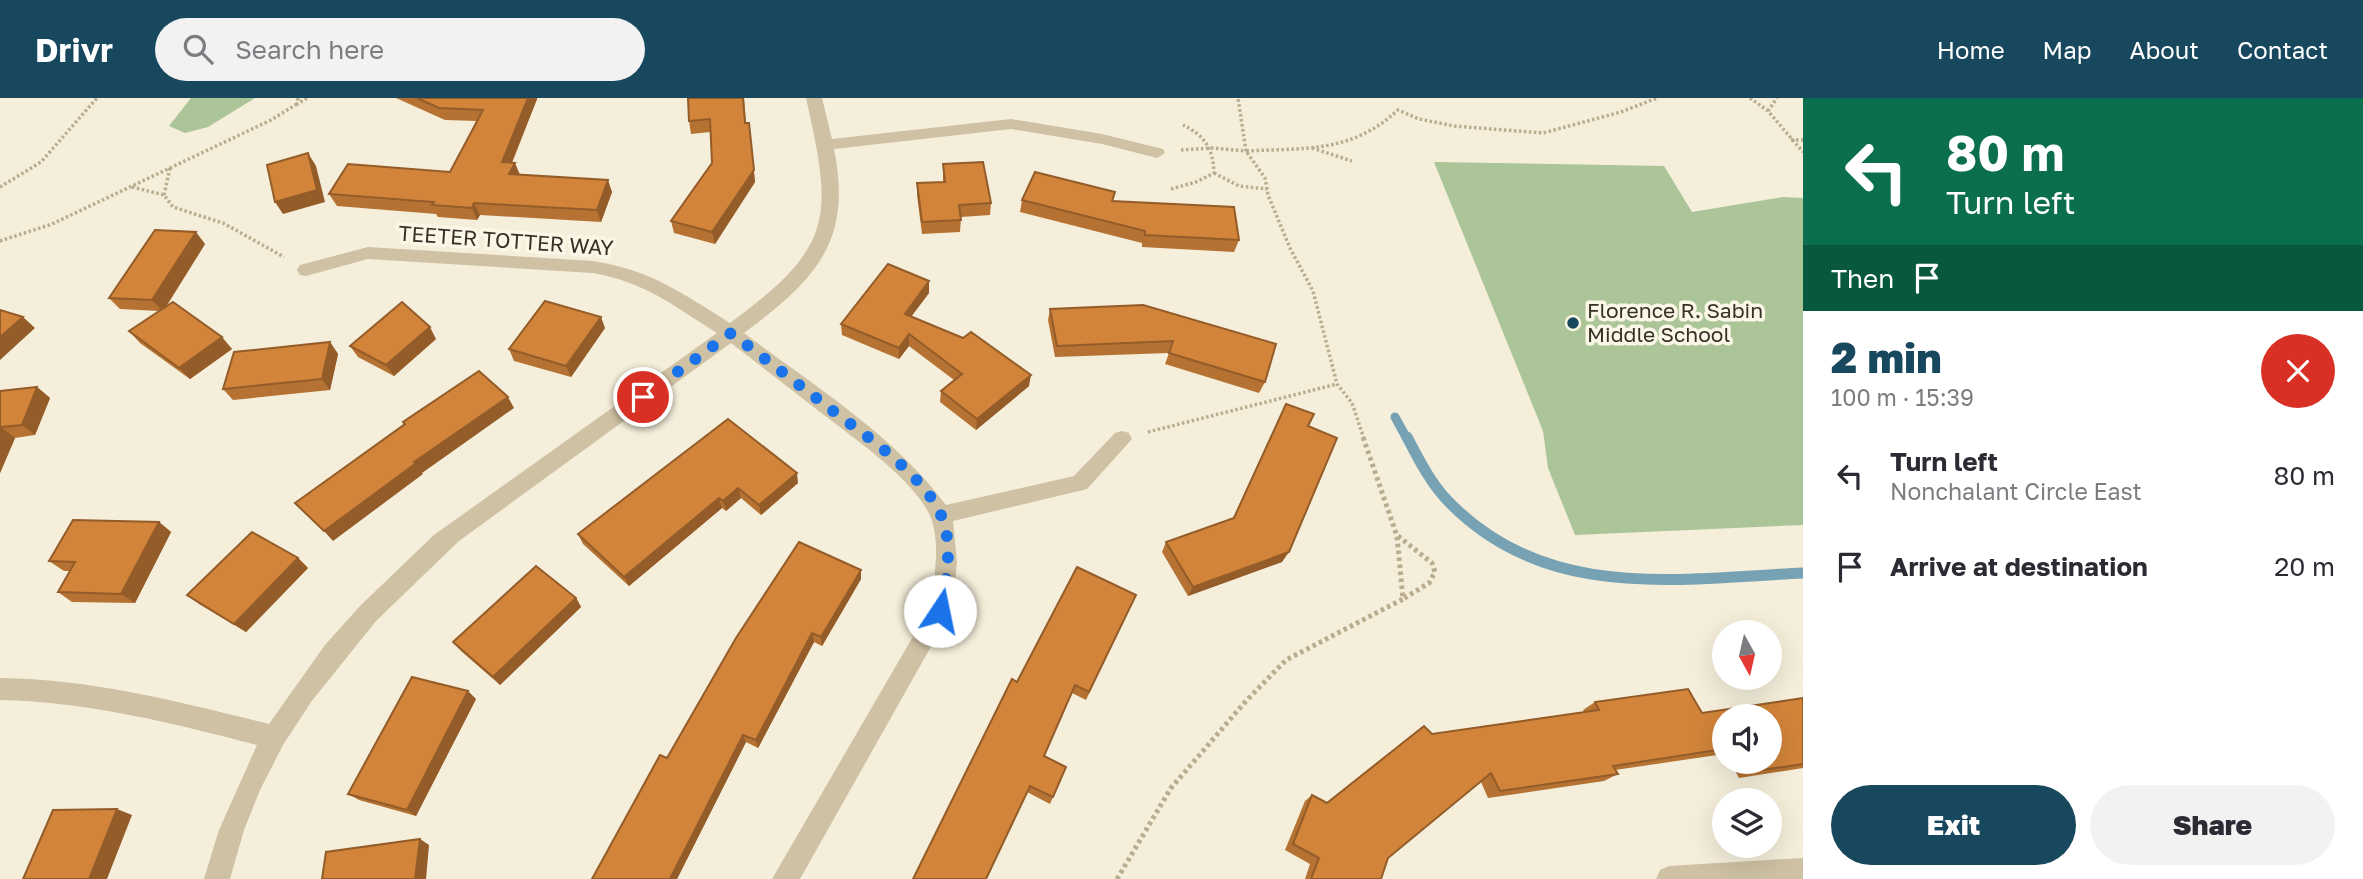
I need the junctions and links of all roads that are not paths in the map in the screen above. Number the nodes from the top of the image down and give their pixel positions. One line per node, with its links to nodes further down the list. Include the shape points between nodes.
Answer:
1 (814, 98): 2 (street)
2 (824, 145): 3 (street, via 1011,124); 5 (street, via 831,193 825,234 793,280)
3 (1157, 153)
4 (306, 270): 5 (street, TEETER TOTTER WAY, via 368,253 593,267 626,272 652,283)
5 (731, 333): 7 (street, TEETER TOTTER WAY, via 892,456); 9 (street, via 444,540 351,631)
6 (1122, 439): 7 (street, via 1080,483)
7 (941, 516): 12 (street, via 948,551 940,611)
8 (0, 689): 9 (street, via 93,694)
9 (274, 737): 11 (street, via 245,796)
10 (1803, 871): 13 (street)
11 (217, 879)
12 (785, 879)
13 (1669, 879)

